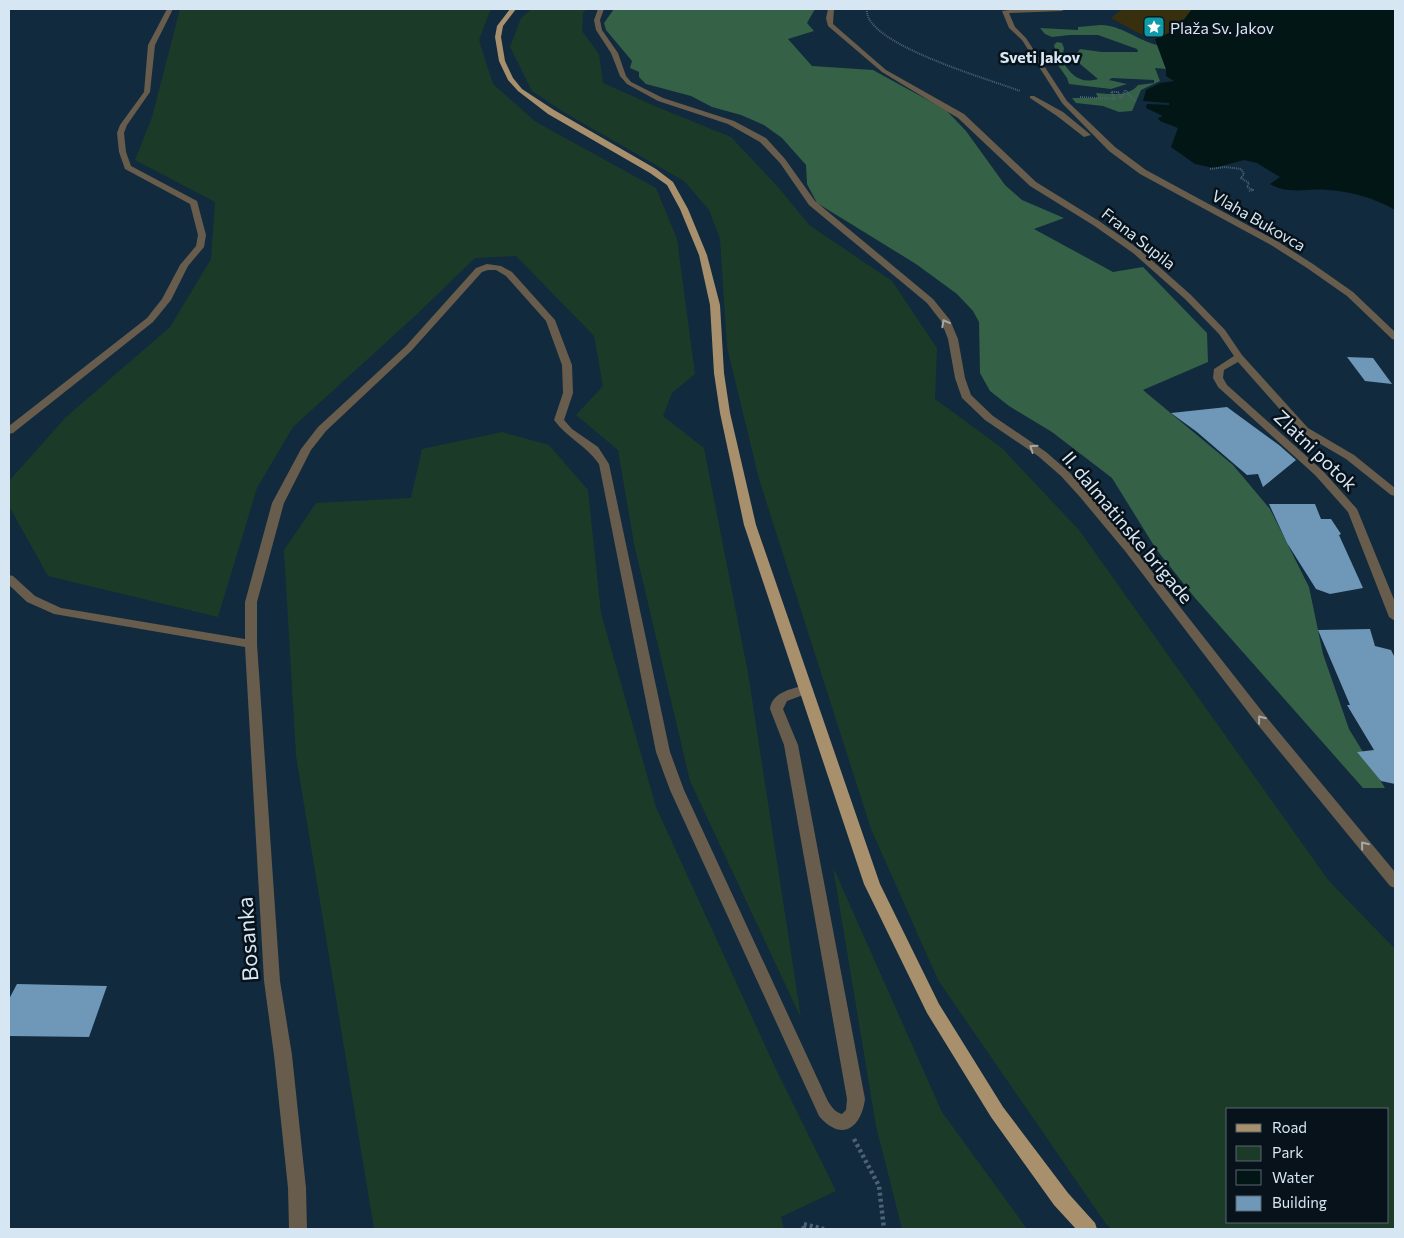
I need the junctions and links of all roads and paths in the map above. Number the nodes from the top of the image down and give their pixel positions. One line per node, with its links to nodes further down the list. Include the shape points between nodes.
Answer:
1 (170, 9): 15 (street, via 150,50 148,90 122,126 119,139 128,167 194,203 202,235 200,247 184,265 166,300 150,320)
2 (513, 9): 20 (main road, via 500,26 498,37 502,61 510,79 551,112 653,171 670,184 684,209 702,255 715,305 718,373 750,525)
3 (601, 9): 21 (street, II. dalmatinske brigade, one-way to 3, via 1263,722 1129,548 1084,495 1042,454 990,418 966,396 953,339 945,320 930,301 812,203 763,140 724,120 654,95 628,82 616,55 599,33 598,14)
4 (831, 9): 14 (street, Frana Supila, via 830,25 884,71 961,116 1033,184 1136,251 1188,297 1222,332)
5 (867, 9): 8 (path, via 867,16 875,27 896,42)
6 (1062, 9): 7 (street, Vlaha Bukovca, via 1005,11 1012,28 1024,39)
7 (1053, 86): 9 (path, via 1060,86 1064,96 1115,100 1111,92 1118,92 1121,99 1126,90); 10 (street, Vlaha Bukovca, via 1064,102)
8 (1032, 97): 10 (street, Vlaha Bukovca, via 1060,114 1083,134)
9 (1135, 101)
10 (1101, 139): 13 (street, Vlaha Bukovca, via 1143,172 1310,266 1350,294)
11 (1210, 169): 12 (path, via 1240,169 1244,174 1241,178 1249,182 1247,187 1254,190)
12 (1249, 191)
13 (1395, 337)
14 (1239, 357): 16 (street, Frana Supila, via 1304,430 1350,457); 18 (street, Zlatni potok, via 1219,369 1218,378 1223,387 1319,472 1353,511)
15 (9, 432)
16 (1395, 493)
17 (9, 579): 19 (street, via 31,599 58,611)
18 (1395, 617)
19 (252, 644): 22 (street, Bosanka, via 251,602 278,503 306,449 322,429 409,348 479,270 498,268 509,274 550,320 568,365 568,393 560,420 568,431 594,449 604,464 663,752 677,790 813,1088 833,1120); 23 (street, Bosanka, via 272,981 284,1055)
20 (806, 689): 22 (street, via 791,693 776,703 775,710 791,745 856,1099 854,1113); 27 (main road, via 872,884 933,1008 997,1112)
21 (1395, 882)
22 (845, 1122): 26 (path, via 879,1186)
23 (298, 1229)
24 (804, 1229): 25 (path, via 803,1224)
25 (824, 1229)
26 (884, 1229)
27 (1088, 1229)

